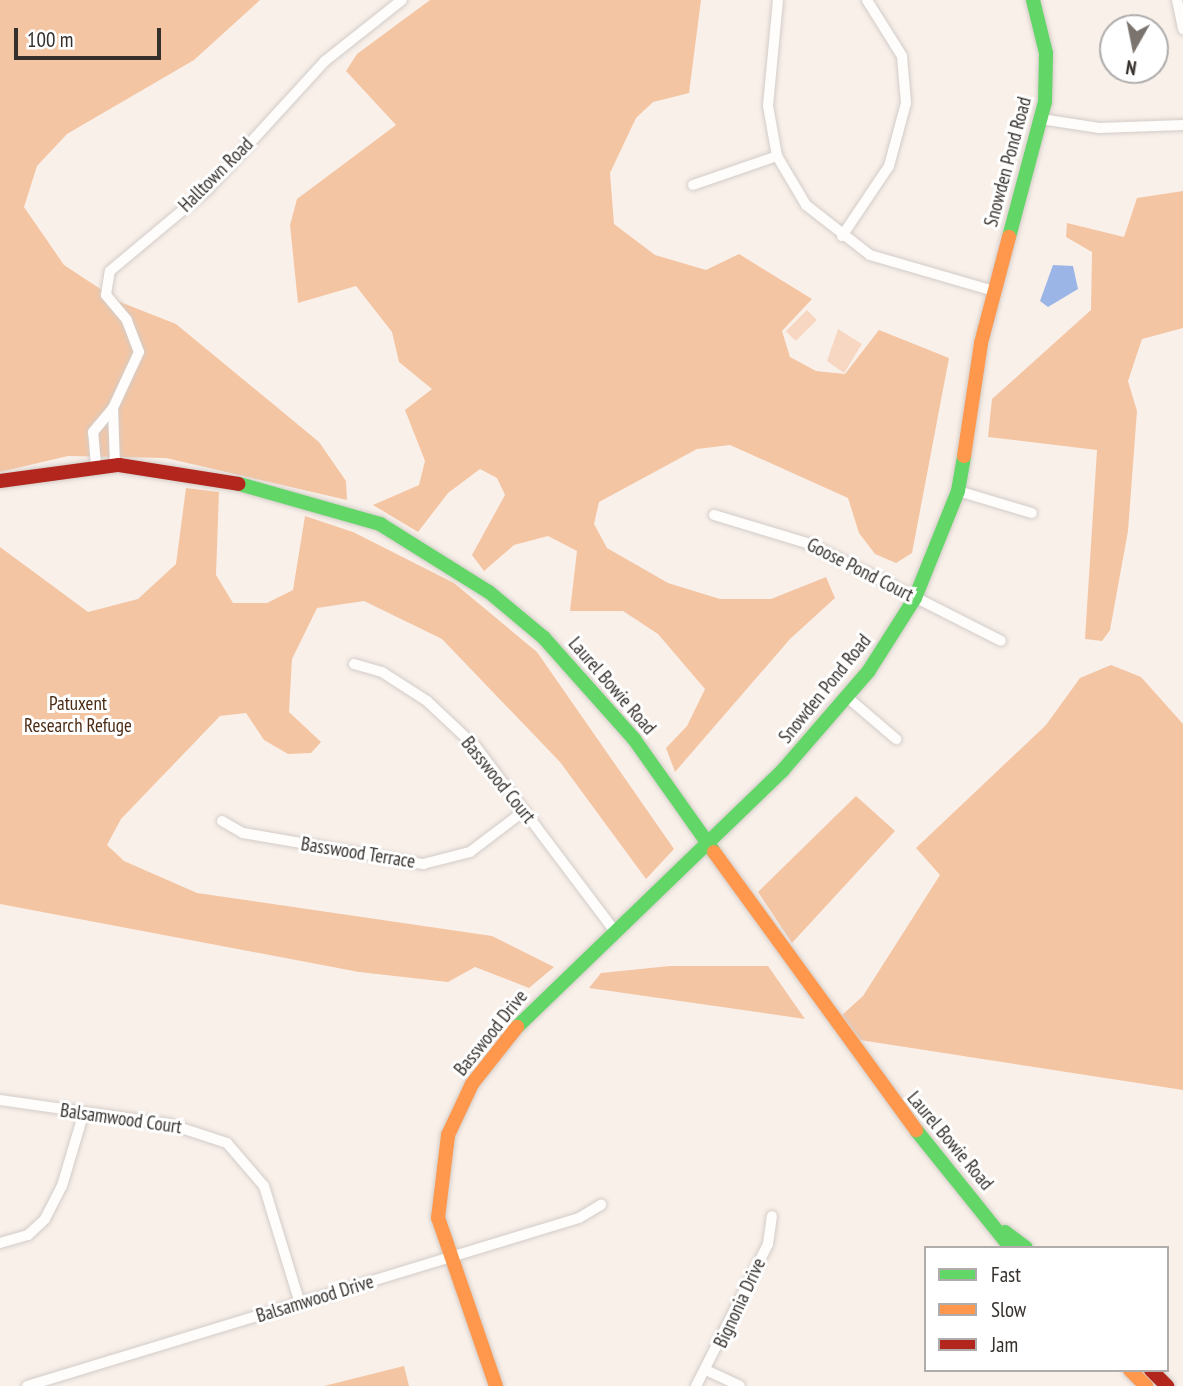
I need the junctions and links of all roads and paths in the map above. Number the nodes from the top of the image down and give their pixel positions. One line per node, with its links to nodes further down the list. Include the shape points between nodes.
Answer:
1 (402, 0): 13 (street, Halltown Road, via 325,61 208,189 110,271 106,295 131,328 139,352)
2 (778, 0): 9 (street, via 766,74)
3 (867, 0): 11 (street, via 902,56 906,103 889,166)
4 (1033, 0): 7 (street, Snowden Pond Road, via 1046,53)
5 (1177, 0): 6 (street)
6 (1183, 29)
7 (1041, 119): 8 (street, via 1099,128); 12 (street, Snowden Pond Road)
8 (1183, 125)
9 (777, 156): 10 (street); 11 (street, via 806,205)
10 (693, 185)
11 (842, 236): 12 (street, via 870,255)
12 (994, 291): 17 (street, Snowden Pond Road)
13 (113, 408): 14 (street, Halltown Road, via 93,432); 15 (street, Halltown Road)
14 (96, 465): 15 (street, Laurel Bowie Road); 16 (street, Laurel Bowie Road)
15 (115, 465): 27 (street, Laurel Bowie Road, via 312,500 380,524 466,574 568,665 634,739)
16 (0, 481)
17 (958, 491): 18 (street); 20 (street, Snowden Pond Road)
18 (1032, 513)
19 (714, 515): 20 (street, Goose Pond Court, via 791,536)
20 (915, 597): 21 (street, Goose Pond Court); 23 (street, Snowden Pond Road)
21 (1001, 641)
22 (354, 664): 25 (street, Basswood Court, via 382,672 427,701 482,754)
23 (848, 698): 24 (street); 27 (street, Snowden Pond Road)
24 (896, 738)
25 (524, 811): 26 (street, Basswood Terrace, via 470,852 423,864 243,833); 28 (street, Basswood Court)
26 (222, 821)
27 (709, 844): 28 (street, Basswood Drive); 33 (street, Laurel Bowie Road, via 898,1110)
28 (614, 930): 37 (street, Basswood Drive, via 514,1030 460,1106 438,1177 438,1218)
29 (0, 1100): 30 (street, Balsamwood Court)
30 (83, 1115): 34 (street, via 62,1186 45,1219 28,1235); 38 (street, Balsamwood Court, via 197,1130 239,1152 264,1186)
31 (601, 1205): 37 (street, Balsamwood Drive)
32 (772, 1216): 39 (street, Bignonia Drive, via 768,1244)
33 (1002, 1232): 35 (street, Laurel Bowie Road); 36 (street, Laurel Bowie Road)
34 (0, 1243)
35 (1010, 1246)
36 (1023, 1246)
37 (450, 1258): 38 (street, Balsamwood Drive); 43 (street, Basswood Drive)
38 (300, 1304): 42 (street, Balsamwood Drive)
39 (708, 1371): 44 (street, Bignonia Drive); 45 (street)
40 (1132, 1372): 46 (street)
41 (1153, 1372): 47 (street)
42 (27, 1386)
43 (496, 1386)
44 (696, 1386)
45 (740, 1386)
46 (1146, 1386)
47 (1167, 1386)

